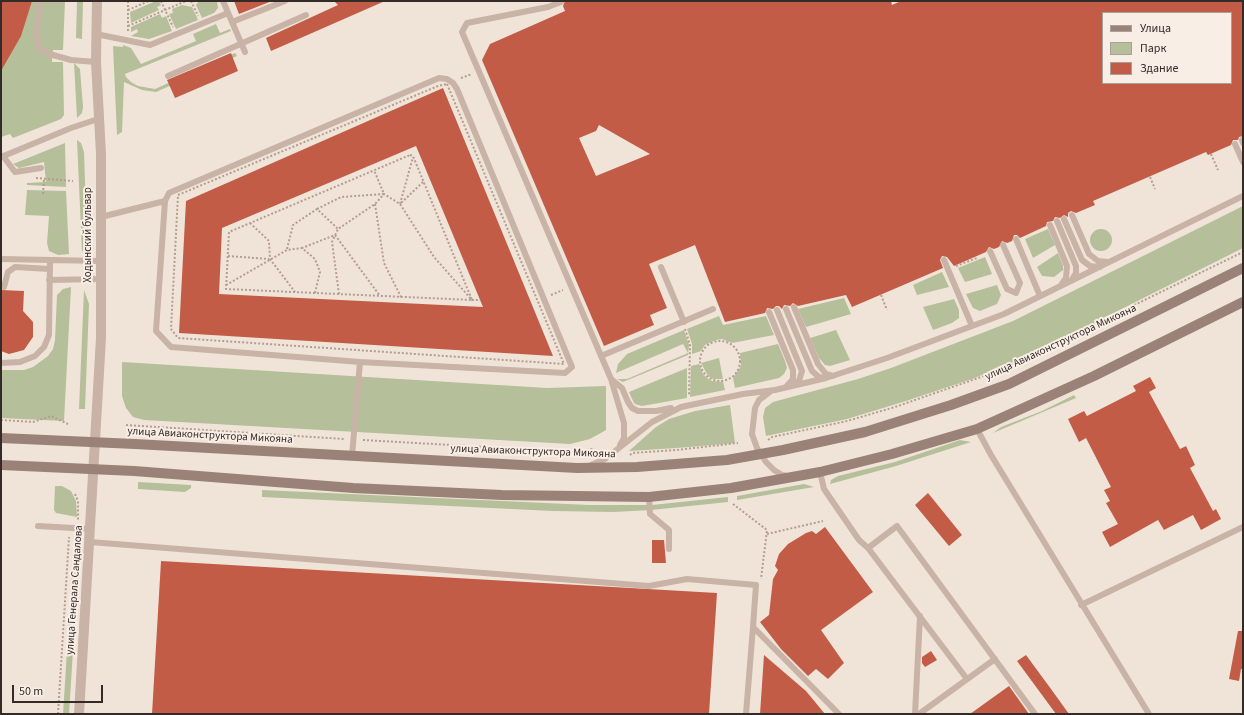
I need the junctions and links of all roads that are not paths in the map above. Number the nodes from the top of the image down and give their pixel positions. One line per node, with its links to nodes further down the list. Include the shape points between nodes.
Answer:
1 (40, 1): 12 (lane, via 36,38 39,48 46,53 70,60)
2 (97, 1): 9 (street, Ходынский бульвар)
3 (223, 1): 6 (lane)
4 (285, 1): 8 (lane)
5 (561, 2): 54 (lane, via 548,7 467,23 463,37)
6 (228, 13): 8 (lane); 9 (lane, via 150,45)
7 (306, 15): 10 (lane)
8 (232, 22): 10 (lane)
9 (96, 34): 12 (street, Ходынский бульвар)
10 (241, 44): 11 (lane); 13 (lane)
11 (245, 52)
12 (96, 62): 14 (street, Ходынский бульвар)
13 (168, 76)
14 (98, 119): 16 (lane); 22 (street, Ходынский бульвар)
15 (1235, 144): 17 (lane)
16 (2, 156): 18 (lane, via 15,172)
17 (1243, 162)
18 (41, 168)
19 (1241, 196): 31 (lane)
20 (166, 201): 22 (lane); 55 (lane, via 156,331 171,347); 55 (lane, via 169,193 178,189 431,81 447,79 457,89 572,367 566,373)
21 (1072, 215): 31 (lane, via 1089,254 1106,263)
22 (101, 217): 33 (street, Ходынский бульвар)
23 (1064, 219): 34 (lane, via 1082,260 1094,267)
24 (1058, 222): 40 (lane, via 1076,266 1073,278)
25 (1050, 225): 42 (lane, via 1068,270 1064,281)
26 (1016, 239): 44 (lane)
27 (1003, 245): 43 (lane, via 1020,283)
28 (990, 250): 43 (lane, via 1007,289)
29 (1, 259): 32 (lane)
30 (944, 260): 53 (lane)
31 (1113, 260): 34 (lane)
32 (50, 261): 33 (lane); 37 (lane)
33 (101, 261): 38 (street, Ходынский бульвар)
34 (1103, 266): 40 (lane)
35 (661, 267): 52 (lane)
36 (1243, 268): 68 (street, улица Авиаконструктора Микояна, via 1009,384 865,432)
37 (50, 269): 39 (lane); 41 (lane, via 15,268 8,272)
38 (102, 279): 39 (lane); 66 (street, Ходынский бульвар)
39 (49, 280): 56 (lane, via 49,335 44,347 35,356 20,362)
40 (1065, 284): 42 (lane)
41 (4, 287)
42 (1055, 289): 44 (lane)
43 (1016, 293): 46 (lane)
44 (1040, 296): 46 (lane)
45 (1243, 302): 64 (street, via 1094,376)
46 (1021, 305): 53 (lane)
47 (794, 307): 57 (lane, via 818,364 826,374)
48 (786, 308): 58 (lane, via 812,371 819,377)
49 (713, 309): 52 (lane)
50 (777, 310): 60 (lane, via 802,371 799,381)
51 (769, 312): 61 (lane, via 793,370 791,382)
52 (685, 325): 54 (lane)
53 (972, 326): 57 (lane)
54 (601, 356): 59 (lane)
55 (360, 362): 69 (lane)
56 (1, 363)
57 (835, 376): 58 (lane)
58 (826, 378): 60 (lane)
59 (611, 379): 63 (lane, via 622,388 628,402 638,411); 67 (lane, via 625,432)
60 (794, 385): 61 (lane)
61 (783, 388): 62 (lane)
62 (774, 390): 63 (lane); 68 (lane, via 759,400 753,417 752,434)
63 (681, 407): 67 (lane, via 652,422)
64 (977, 429): 73 (street); 82 (lane)
65 (1, 438): 66 (street, улица Авиаконструктора Микояна)
66 (95, 442): 69 (street, улица Авиаконструктора Микояна); 71 (street, Ходынский бульвар)
67 (617, 450): 72 (lane, via 595,464)
68 (760, 454): 72 (street, улица Авиаконструктора Микояна, via 727,460 637,467); 74 (lane, via 782,475)
69 (352, 456): 72 (street, улица Авиаконструктора Микояна)
70 (1, 465): 71 (street)
71 (94, 468): 75 (street, via 353,488 502,495); 78 (street, улица Генерала Сандалова)
72 (577, 468)
73 (820, 472): 74 (street); 80 (lane, via 824,489 858,540)
74 (799, 476): 75 (street, via 731,488)
75 (649, 497): 81 (lane, via 650,514 669,530)
76 (38, 526): 78 (lane)
77 (1243, 527): 82 (lane)
78 (91, 529): 79 (street, улица Генерала Сандалова)
79 (90, 542): 84 (lane, via 649,586 687,579 756,585); 87 (street, улица Генерала Сандалова)
80 (868, 548): 83 (lane); 85 (lane, via 898,526)
81 (669, 549)
82 (1081, 605): 93 (lane)
83 (920, 616): 86 (lane); 90 (lane)
84 (752, 627): 88 (lane); 89 (lane)
85 (995, 659): 86 (lane); 92 (lane)
86 (967, 679): 91 (lane)
87 (79, 714)
88 (746, 714)
89 (839, 714)
90 (915, 714)
91 (919, 714)
92 (1035, 714)
93 (1148, 714)

